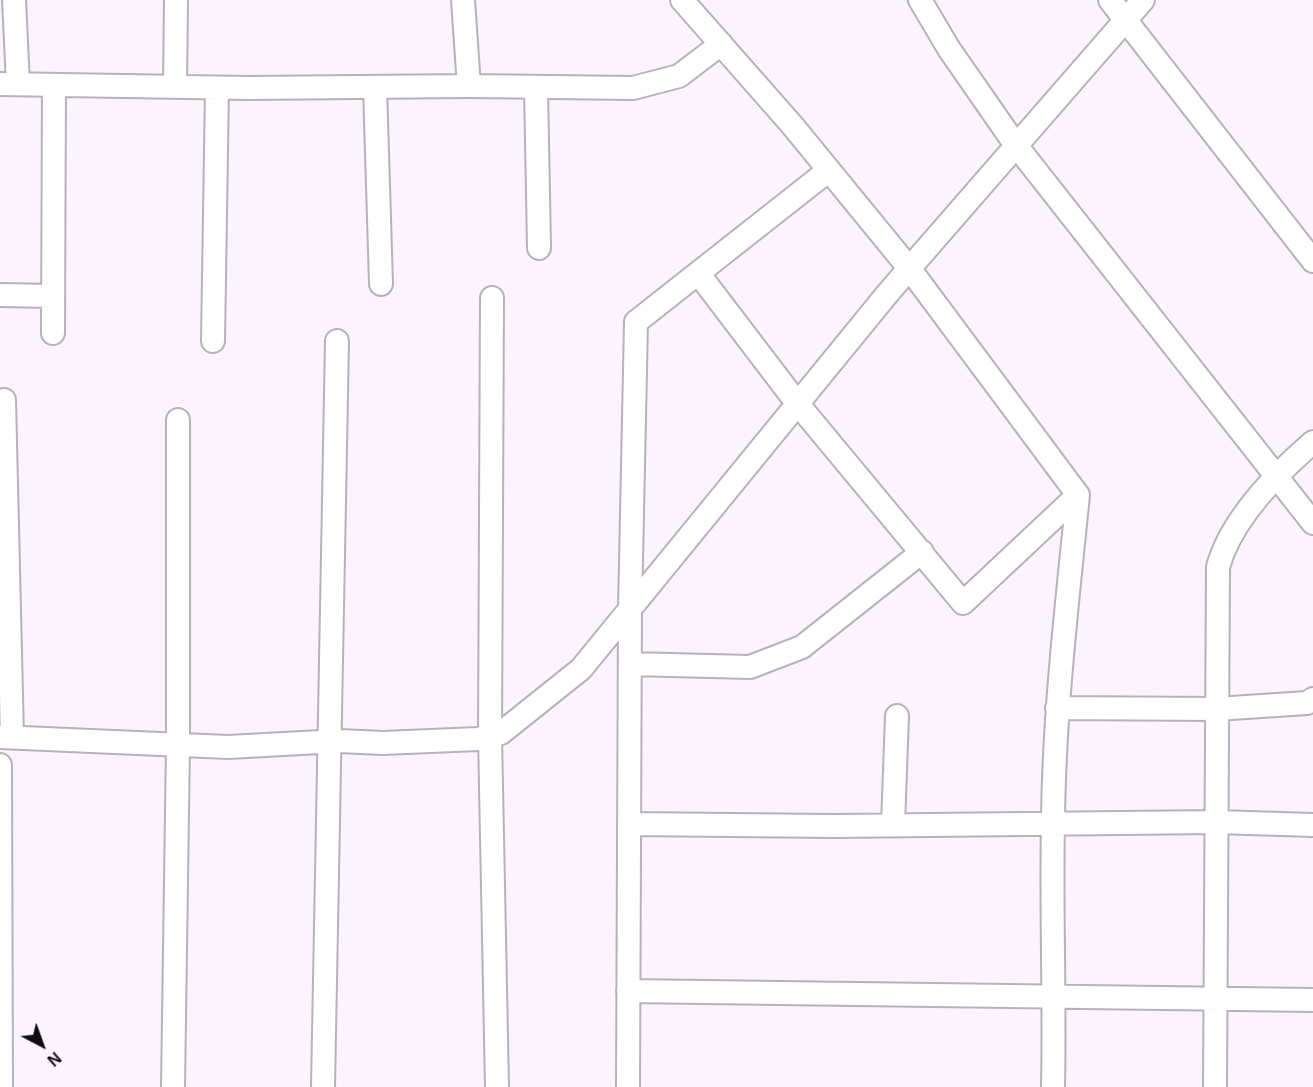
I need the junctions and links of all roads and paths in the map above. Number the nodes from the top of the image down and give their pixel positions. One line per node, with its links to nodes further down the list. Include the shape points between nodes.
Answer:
1 (14, 0): 10 (street)
2 (176, 0): 13 (street)
3 (463, 0): 12 (street)
4 (682, 0): 9 (street)
5 (920, 0): 17 (street, via 949,49)
6 (1110, 0): 8 (street)
7 (1143, 0): 8 (street)
8 (1125, 20): 17 (street); 20 (street)
9 (721, 45): 16 (street, via 679,76 657,83 633,88); 18 (street)
10 (9, 84): 11 (street)
11 (54, 85): 13 (street); 25 (street)
12 (469, 86): 14 (street); 16 (street)
13 (175, 87): 15 (street)
14 (375, 87): 15 (street); 23 (street)
15 (217, 88): 28 (street)
16 (536, 88): 19 (street)
17 (1016, 144): 21 (street); 34 (street)
18 (829, 170): 21 (street); 22 (street)
19 (539, 248)
20 (1313, 261)
21 (909, 268): 31 (street); 35 (street)
22 (698, 273): 31 (street); 38 (street, via 636,322)
23 (381, 284)
24 (0, 295): 25 (street)
25 (52, 296): 27 (street)
26 (492, 298): 44 (street)
27 (53, 333)
28 (213, 341)
29 (337, 341): 46 (street)
30 (4, 400): 45 (street)
31 (797, 403): 37 (street); 38 (street)
32 (178, 420): 47 (street)
33 (1313, 442): 34 (street)
34 (1275, 475): 36 (street); 42 (street, via 1230,537 1218,567)
35 (1078, 495): 37 (street, via 963,603); 41 (street)
36 (1313, 523)
37 (922, 552): 39 (street, via 802,647 771,659 750,667)
38 (630, 609): 39 (street); 44 (street, via 581,669 501,733)
39 (630, 664): 51 (street)
40 (1313, 699): 42 (street, via 1307,703)
41 (1057, 708): 42 (street); 50 (street)
42 (1216, 709): 49 (street)
43 (897, 716): 52 (street)
44 (490, 736): 46 (street, via 383,743); 61 (street)
45 (6, 737): 47 (street)
46 (329, 741): 47 (street, via 228,747); 60 (street)
47 (178, 744): 59 (street)
48 (0, 765): 58 (street)
49 (1217, 822): 50 (street); 53 (street); 56 (street)
50 (1053, 823): 52 (street); 55 (street)
51 (629, 824): 52 (street); 54 (street)
52 (892, 825)
53 (1313, 825)
54 (628, 992): 55 (street); 62 (street)
55 (1056, 997): 56 (street); 63 (street)
56 (1217, 999): 57 (street); 64 (street)
57 (1313, 1000)
58 (1, 1087)
59 (173, 1087)
60 (323, 1087)
61 (497, 1087)
62 (628, 1087)
63 (1053, 1087)
64 (1215, 1087)

